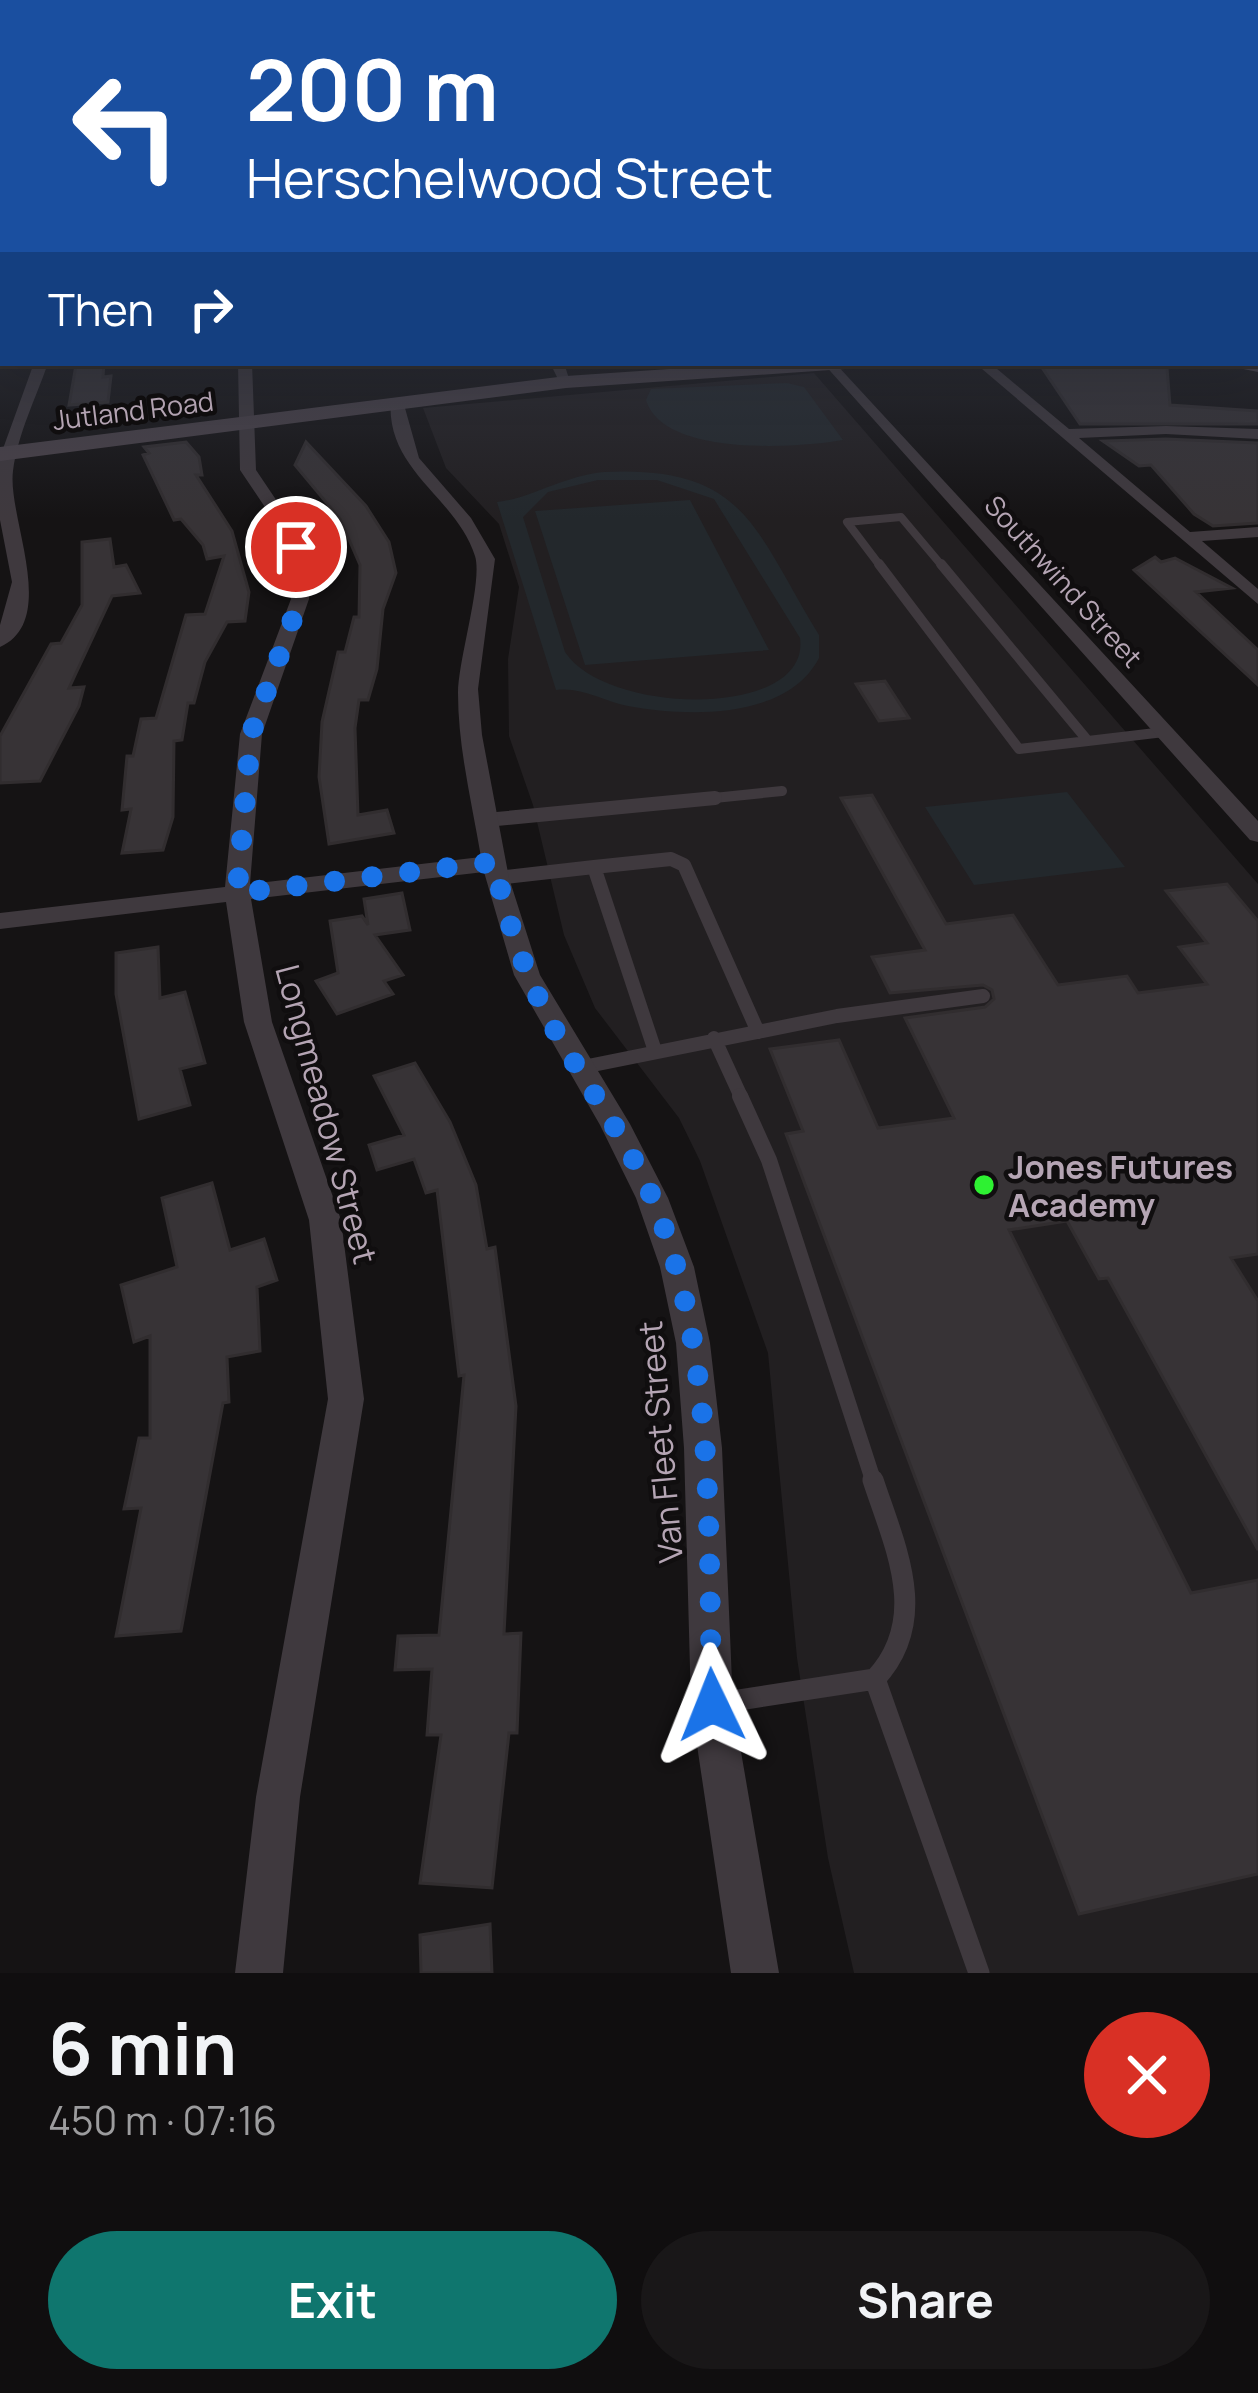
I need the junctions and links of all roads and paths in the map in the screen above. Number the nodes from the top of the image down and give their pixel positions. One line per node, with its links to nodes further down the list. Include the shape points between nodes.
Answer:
1 (40, 366): 11 (street)
2 (245, 366): 8 (street, Longmeadow Street)
3 (752, 366): 6 (street, Jutland Road)
4 (831, 366): 16 (street, Southwind Street)
5 (986, 366): 9 (street)
6 (561, 372): 7 (street, Jutland Road)
7 (396, 401): 8 (street, Jutland Road); 19 (street, Van Fleet Street, via 411,459 486,559 468,689)
8 (248, 423): 11 (street, Jutland Road); 23 (street, Longmeadow Street, via 248,470 285,525 301,572 300,599 251,734)
9 (1068, 434): 10 (street); 13 (street)
10 (1258, 434)
11 (6, 453): 15 (street, via 4,486 25,576)
12 (1258, 532): 13 (street)
13 (1186, 537): 14 (street)
14 (1258, 598)
15 (0, 641)
16 (1164, 732): 17 (lane); 20 (street, Southwind Street)
17 (1088, 741): 17 (lane, via 901,517 848,522 1019,749)
18 (782, 791): 19 (lane)
19 (486, 820): 22 (street, Van Fleet Street)
20 (1258, 835)
21 (594, 867): 22 (lane); 26 (lane, via 671,859 684,865); 28 (lane)
22 (495, 870): 23 (street); 29 (street, Van Fleet Street, via 527,975)
23 (237, 893): 24 (street); 32 (street, Longmeadow Street, via 258,1022 325,1220 346,1399 278,1797)
24 (0, 921)
25 (983, 996): 26 (lane)
26 (758, 1032): 27 (lane)
27 (713, 1038): 28 (lane); 30 (lane, via 769,1160 904,1573 909,1611 899,1657)
28 (655, 1048): 29 (lane)
29 (578, 1068): 31 (street, Van Fleet Street, via 652,1198 693,1343)
30 (875, 1679): 31 (lane); 34 (lane)
31 (712, 1705): 33 (street, Van Fleet Street)
32 (259, 1973)
33 (755, 1973)
34 (979, 1973)

